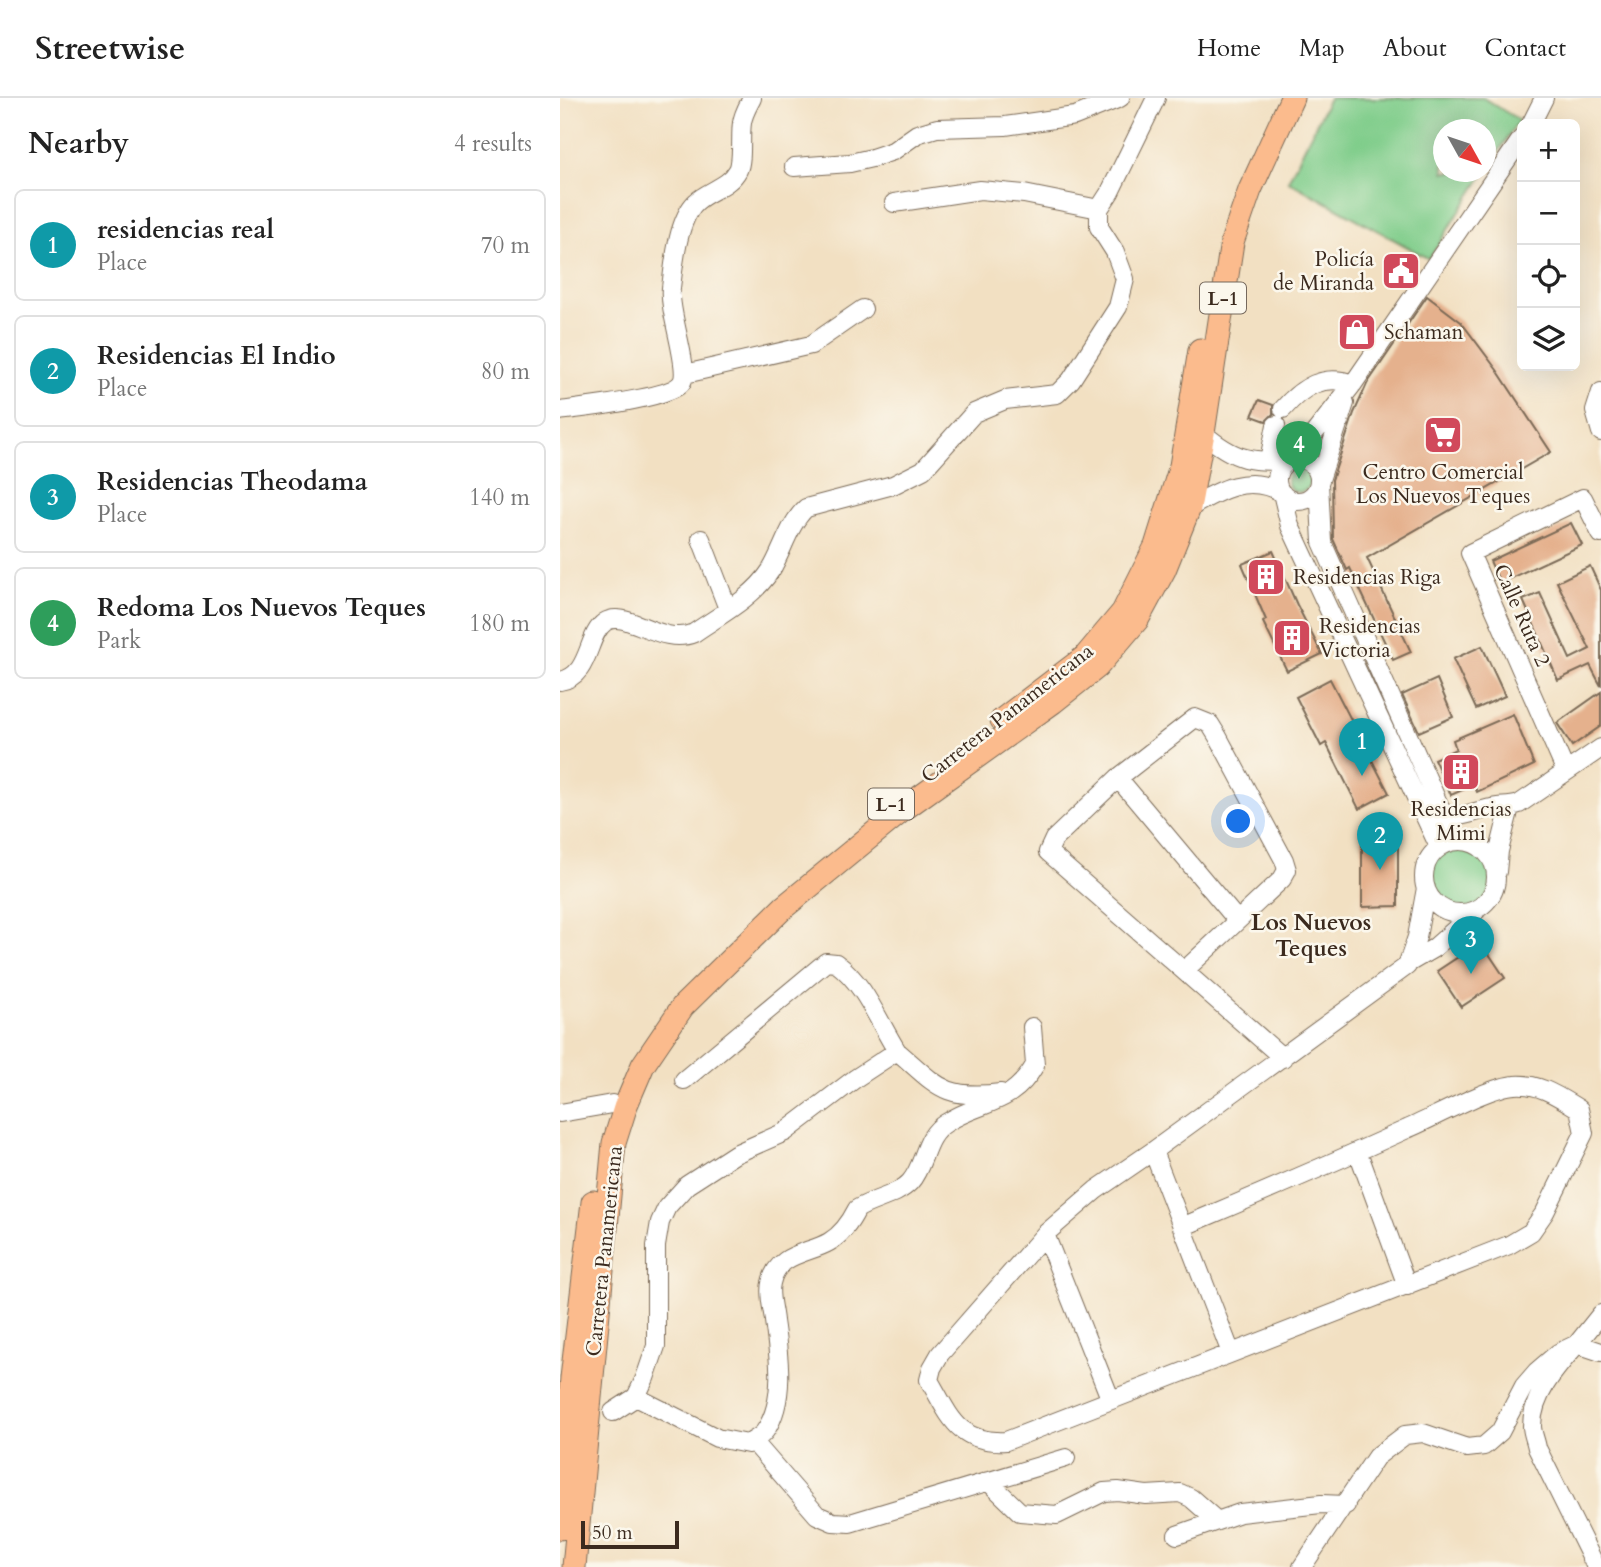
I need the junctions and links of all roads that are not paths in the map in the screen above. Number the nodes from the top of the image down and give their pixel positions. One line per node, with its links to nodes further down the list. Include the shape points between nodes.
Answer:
1 (752, 98): 13 (street, via 742,120 739,169 724,185 696,202 683,220 670,291)
2 (1120, 98): 9 (street, via 1074,116 1005,126 937,128 872,158)
3 (1156, 98): 11 (street)
4 (1276, 98): 47 (main road, Carretera Panamericana / L-1, via 1234,186 1218,237 1181,466 1156,546 1123,612 1085,657 898,798 776,898 675,999 632,1056)
5 (1292, 98): 18 (main road, Carretera Panamericana / L-1, via 1232,242)
6 (1544, 98): 7 (street)
7 (1534, 119)
8 (1517, 145): 14 (street)
9 (794, 167)
10 (894, 203): 11 (street, via 980,190)
11 (1099, 209): 28 (street, via 1099,227 1125,279 1118,307 1071,380 1057,394 1005,400 974,413 923,470 893,485 806,508 770,571)
12 (863, 309): 13 (street, via 811,345)
13 (685, 373): 16 (street, via 676,388)
14 (1353, 384): 19 (street); 20 (street, via 1339,378 1296,394 1280,417); 21 (street)
15 (1601, 392): 17 (street, via 1595,411)
16 (560, 411)
17 (1601, 432)
18 (1203, 433): 20 (street, via 1234,456); 23 (main road, Carretera Panamericana / L-1)
19 (1294, 459): 20 (street); 21 (street, via 1313,465); 22 (street, via 1279,473)
20 (1269, 460)
21 (1319, 483): 22 (street, via 1313,495 1301,500); 24 (street)
22 (1282, 493): 23 (street, via 1258,484 1240,484); 25 (street)
23 (1189, 508): 63 (main road, Carretera Panamericana / L-1, via 1137,621 1097,667 905,808 784,907 683,1006 643,1065 614,1143)
24 (1319, 520): 25 (street, via 1305,509 1292,517); 34 (street, via 1326,555)
25 (1290, 526): 35 (street)
26 (1601, 534): 31 (street, Calle Ruta 2, via 1583,498 1470,552)
27 (701, 539): 28 (street)
28 (728, 609): 29 (street, via 682,638 615,619 605,622 577,673)
29 (560, 681)
30 (1601, 748): 31 (street)
31 (1566, 772): 33 (street)
32 (1118, 778): 39 (street); 39 (street, via 1195,718 1210,724 1287,870); 41 (street, via 1054,839 1048,852)
33 (1515, 806): 34 (street, via 1467,815); 36 (street, via 1499,851)
34 (1441, 813): 35 (street)
35 (1447, 844): 36 (street, via 1466,841 1486,851 1497,871); 37 (street, via 1430,856 1425,867)
36 (1496, 883): 38 (street, via 1493,894)
37 (1426, 888): 38 (street, via 1443,909 1459,914); 40 (street)
38 (1479, 908): 40 (street, via 1434,948)
39 (1237, 920): 41 (street)
40 (1410, 962): 44 (street)
41 (1184, 971): 44 (street)
42 (1032, 1027): 46 (street, via 1035,1066)
43 (897, 1051): 45 (street, via 866,995 836,962 826,962); 46 (street, via 941,1088 957,1094); 59 (street, via 785,1132 735,1154 687,1185 667,1207 656,1246 656,1346)
44 (1283, 1058): 49 (street)
45 (684, 1080)
46 (1015, 1091): 64 (street, via 943,1124 926,1143 909,1184 857,1209 829,1242 777,1267 771,1283 778,1388 773,1416)
47 (612, 1104): 48 (street); 58 (main road, Carretera Panamericana / L-1, via 600,1147)
48 (562, 1114)
49 (1153, 1152): 51 (street); 52 (street, via 1096,1190)
50 (1358, 1152): 51 (street); 53 (street); 53 (street, via 1512,1085 1546,1090 1579,1109 1584,1133 1531,1232)
51 (1182, 1227): 57 (street)
52 (1045, 1234): 60 (street); 60 (street, via 940,1354 929,1380 955,1426 988,1442 1006,1441)
53 (1407, 1286): 57 (street)
54 (1598, 1323): 55 (street)
55 (1577, 1344): 56 (street); 67 (street, via 1537,1371 1500,1432 1484,1446 1467,1448 1423,1433 1405,1435 1376,1457); 73 (street, via 1545,1384 1532,1427 1537,1448)
56 (1601, 1352)
57 (1231, 1353): 60 (street)
58 (566, 1377): 69 (main road, Carretera Panamericana / L-1)
59 (636, 1397): 61 (street); 62 (street)
60 (1110, 1398)
61 (614, 1412): 62 (street); 63 (street)
62 (664, 1413): 64 (street, via 718,1438)
63 (587, 1415): 71 (main road, Carretera Panamericana / L-1)
64 (753, 1441): 66 (street, via 817,1516 832,1522 850,1523)
65 (1066, 1458): 66 (street)
66 (988, 1481): 68 (street, via 1020,1513 1057,1515 1104,1492 1180,1493)
67 (1346, 1505): 68 (street, via 1252,1511); 72 (street)
68 (1216, 1520): 70 (street)
69 (560, 1528)
70 (1177, 1535)
71 (577, 1562)
72 (1303, 1567)
73 (1596, 1567)

